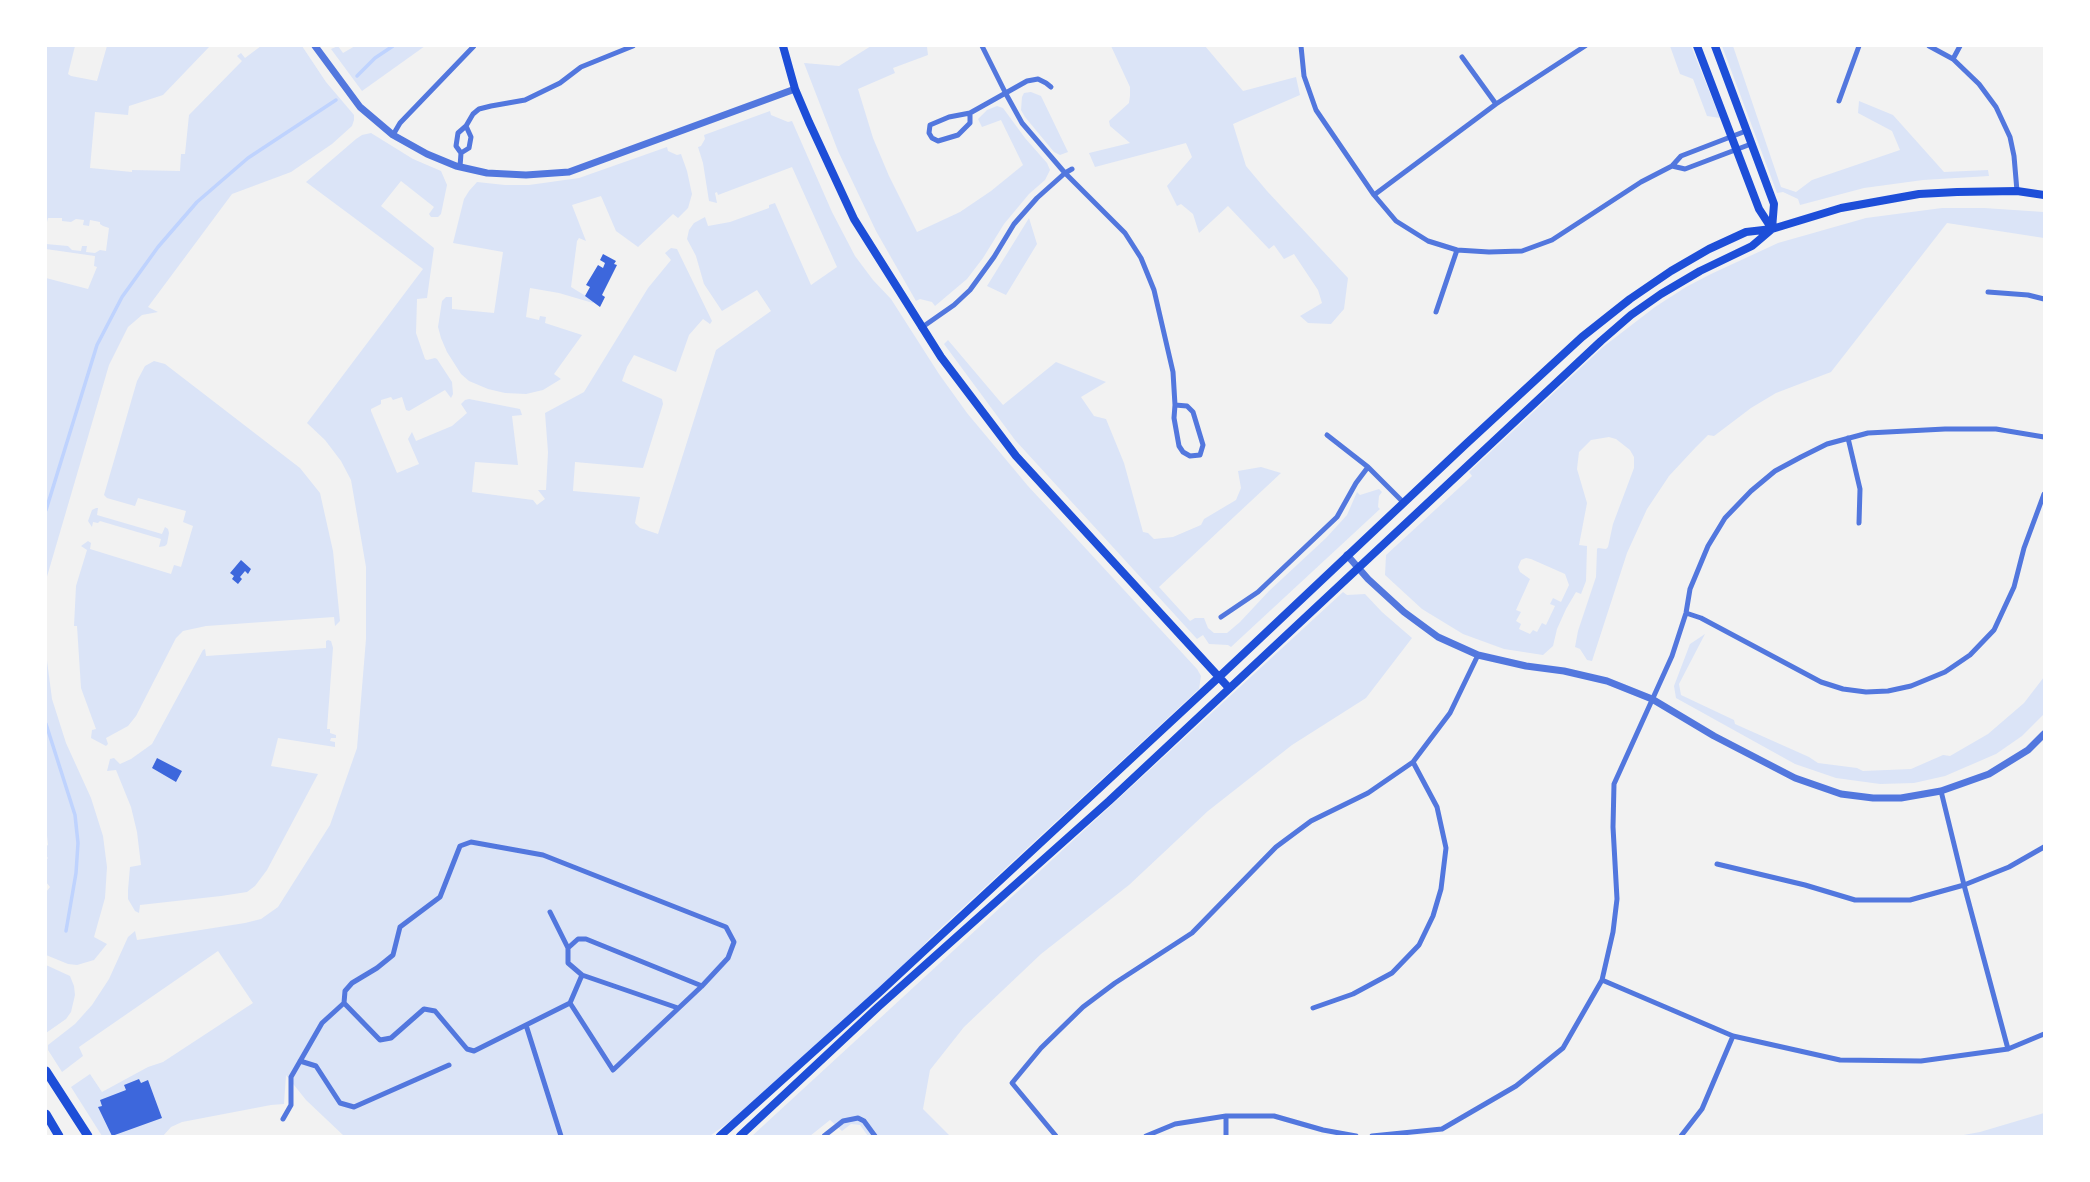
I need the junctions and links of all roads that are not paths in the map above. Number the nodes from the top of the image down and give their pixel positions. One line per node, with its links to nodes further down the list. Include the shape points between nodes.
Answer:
1 (315, 46): 23 (street, via 360,107)
2 (474, 46): 23 (street)
3 (633, 46): 21 (street, via 581,67 525,100 480,109)
4 (783, 46): 16 (main road)
5 (982, 46): 17 (street)
6 (1301, 46): 33 (street, via 1304,76 1316,110)
7 (1585, 46): 19 (street)
8 (1697, 46): 24 (main road)
9 (1715, 46): 22 (main road)
10 (1859, 46): 18 (street)
11 (1929, 46): 14 (street)
12 (1960, 46): 14 (street)
13 (1462, 57): 19 (street)
14 (1953, 59): 32 (street, via 1996,107 2012,147)
15 (1051, 87): 17 (street, via 1038,79)
16 (795, 89): 29 (street, via 569,172 526,175); 40 (main road, via 854,219)
17 (1006, 94): 20 (street); 31 (street, via 1022,122)
18 (1839, 101)
19 (1496, 104): 33 (street)
20 (970, 113): 20 (street, via 930,125 929,133 939,141 958,135 970,123)
21 (466, 126): 27 (street, via 458,133 456,146); 27 (street, via 469,148)
22 (1746, 131): 24 (street); 25 (main road)
23 (393, 135): 29 (street)
24 (1731, 136): 26 (main road); 28 (street, via 1682,156)
25 (1751, 144): 26 (street); 35 (main road, via 1774,204)
26 (1736, 150): 28 (street, via 1685,169); 35 (main road, via 1759,209)
27 (461, 153): 29 (street)
28 (1672, 166): 36 (street, via 1552,240 1522,251)
29 (460, 167)
30 (1072, 169): 31 (street)
31 (1065, 173): 40 (street, via 1014,224 970,290); 41 (street, via 1125,233 1141,258 1154,290 1173,372)
32 (2017, 191): 34 (main road); 35 (main road, via 1906,196 1841,208)
33 (1374, 195): 36 (street, via 1396,220 1428,241)
34 (2045, 195)
35 (1772, 229): 47 (main road, via 1746,232 1709,249 1630,299 1582,337); 50 (main road, via 1752,246 1631,315)
36 (1457, 250): 39 (street)
37 (1987, 292): 38 (street)
38 (2045, 299)
39 (1436, 312)
40 (921, 328): 54 (main road, via 1016,456)
41 (1175, 405): 41 (street, via 1179,446 1190,456 1200,455 1203,445 1193,412)
42 (1326, 435): 45 (street)
43 (2045, 437): 44 (street, via 1996,429 1945,429)
44 (1848, 438): 48 (street, via 1860,489); 51 (street, via 1775,471 1725,518 1690,589)
45 (1368, 467): 47 (street); 52 (street, via 1336,517 1258,592)
46 (2045, 494): 51 (street, via 2014,587 1994,630 1945,672 1911,686 1866,692 1821,682)
47 (1404, 502): 49 (main road)
48 (1859, 523)
49 (1347, 555): 50 (street); 54 (main road)
50 (1359, 568): 53 (street, via 1404,612 1438,636); 55 (main road)
51 (1686, 613): 56 (street)
52 (1221, 617)
53 (1478, 655): 56 (street, via 1607,681); 58 (street, via 1450,713)
54 (1219, 677): 55 (main road); 86 (main road)
55 (1229, 688): 87 (main road)
56 (1652, 699): 59 (street, via 1795,778 1841,794 1887,798); 66 (street, via 1614,784 1617,899)
57 (2045, 734): 59 (street, via 1989,774)
58 (1413, 762): 71 (street, via 1437,807 1446,848 1433,916 1419,945 1392,973); 90 (street, via 1368,793 1311,821 1276,847 1192,933 1083,1007 1041,1048 1012,1083)
59 (1941, 792): 62 (street)
60 (2045, 847): 62 (street)
61 (1717, 864): 62 (street, via 1855,900 1910,900)
62 (1964, 885): 75 (street)
63 (550, 912): 64 (street)
64 (568, 948): 65 (street, via 568,963); 67 (street, via 578,939 586,939)
65 (582, 975): 69 (street); 70 (street)
66 (1602, 980): 74 (street); 82 (street, via 1563,1048 1516,1086)
67 (702, 986): 68 (street, via 728,958 734,942 726,927 543,855 471,842 460,846 440,897 400,928 393,956 352,983 345,991); 70 (street)
68 (344, 1003): 72 (street, via 380,1040 391,1038 424,1009 435,1011 467,1049 474,1051); 76 (street, via 321,1023)
69 (570, 1003): 70 (street, via 613,1070); 72 (street)
70 (678, 1008)
71 (1313, 1008)
72 (526, 1026): 85 (street)
73 (2045, 1034): 75 (street)
74 (1733, 1037): 75 (street, via 1840,1060 1921,1061); 95 (street, via 1702,1109)
75 (2008, 1049)
76 (300, 1061): 77 (street, via 316,1066 340,1103 354,1107); 81 (street, via 291,1077 291,1105)
77 (449, 1065)
78 (46, 1071): 84 (main road)
79 (46, 1114): 83 (main road)
80 (1226, 1116): 91 (street, via 1175,1124); 92 (street); 93 (street, via 1274,1116)
81 (283, 1119)
82 (1442, 1133): 94 (street)
83 (59, 1136)
84 (88, 1136)
85 (561, 1136)
86 (720, 1136)
87 (740, 1136)
88 (824, 1136): 89 (street, via 843,1121 858,1118)
89 (875, 1136)
90 (1056, 1136)
91 (1146, 1136)
92 (1226, 1136)
93 (1356, 1136)
94 (1372, 1136)
95 (1681, 1136)

